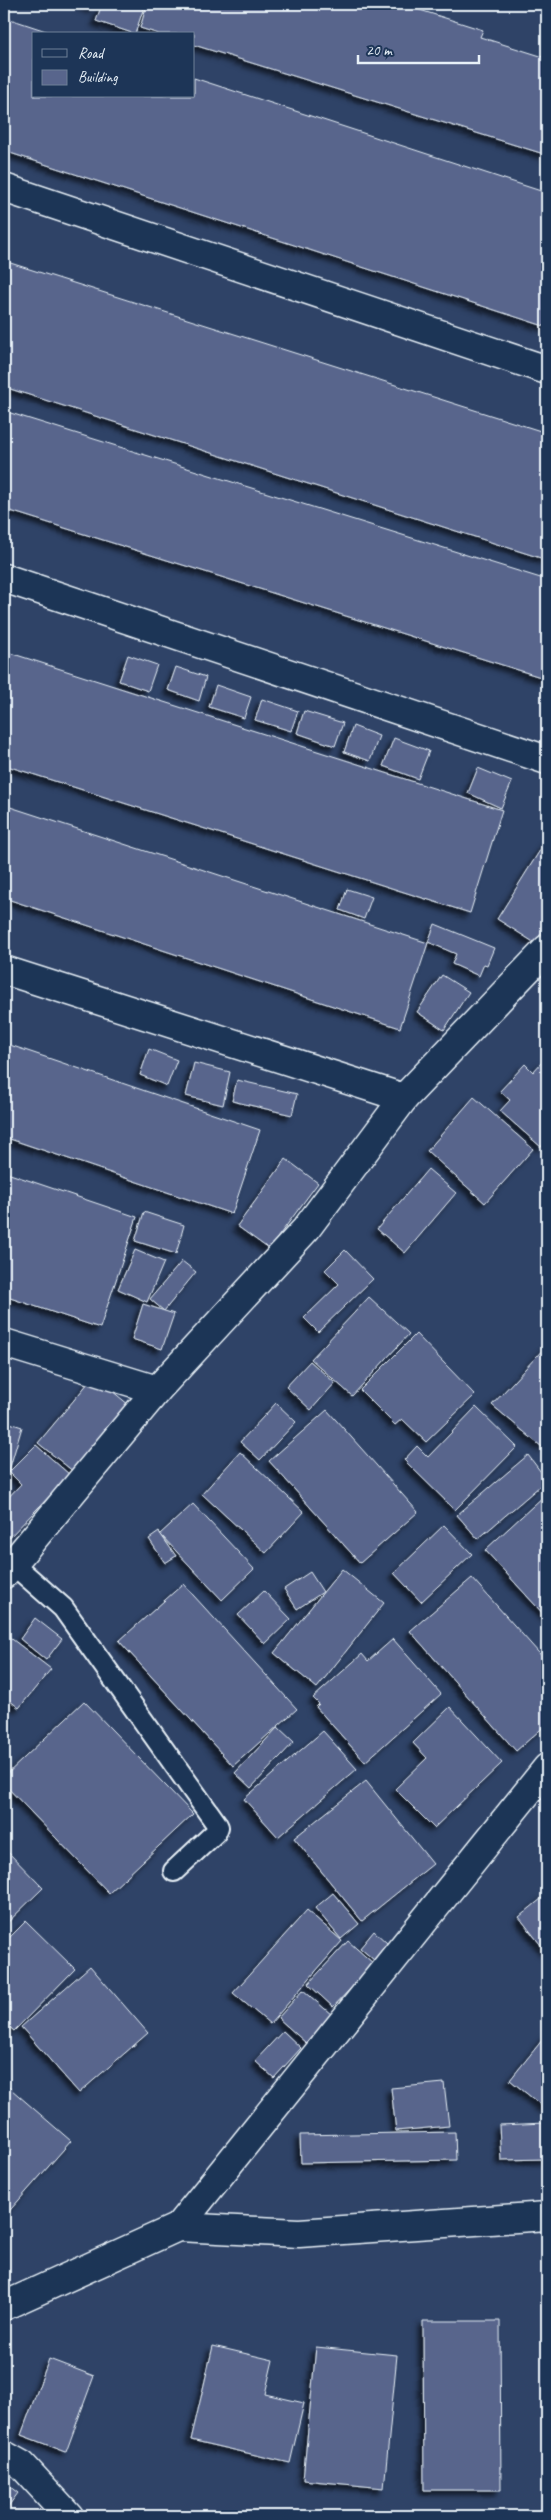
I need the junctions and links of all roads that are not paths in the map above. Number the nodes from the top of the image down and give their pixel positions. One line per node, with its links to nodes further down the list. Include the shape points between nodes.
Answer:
1 (4, 188): 2 (street)
2 (547, 370)
3 (4, 578): 4 (street)
4 (547, 760)
5 (547, 949): 7 (street)
6 (4, 970): 7 (street)
7 (404, 1098): 9 (street, via 306,1229)
8 (4, 1343): 9 (street)
9 (157, 1390): 10 (street)
10 (8, 1569): 12 (lane, via 63,1608 218,1827)
11 (547, 1768): 14 (street)
12 (174, 1871)
13 (547, 2216): 14 (street, via 299,2233)
14 (178, 2227): 15 (street)
15 (4, 2306)
16 (4, 2454): 17 (street, via 22,2465)
17 (69, 2516)

